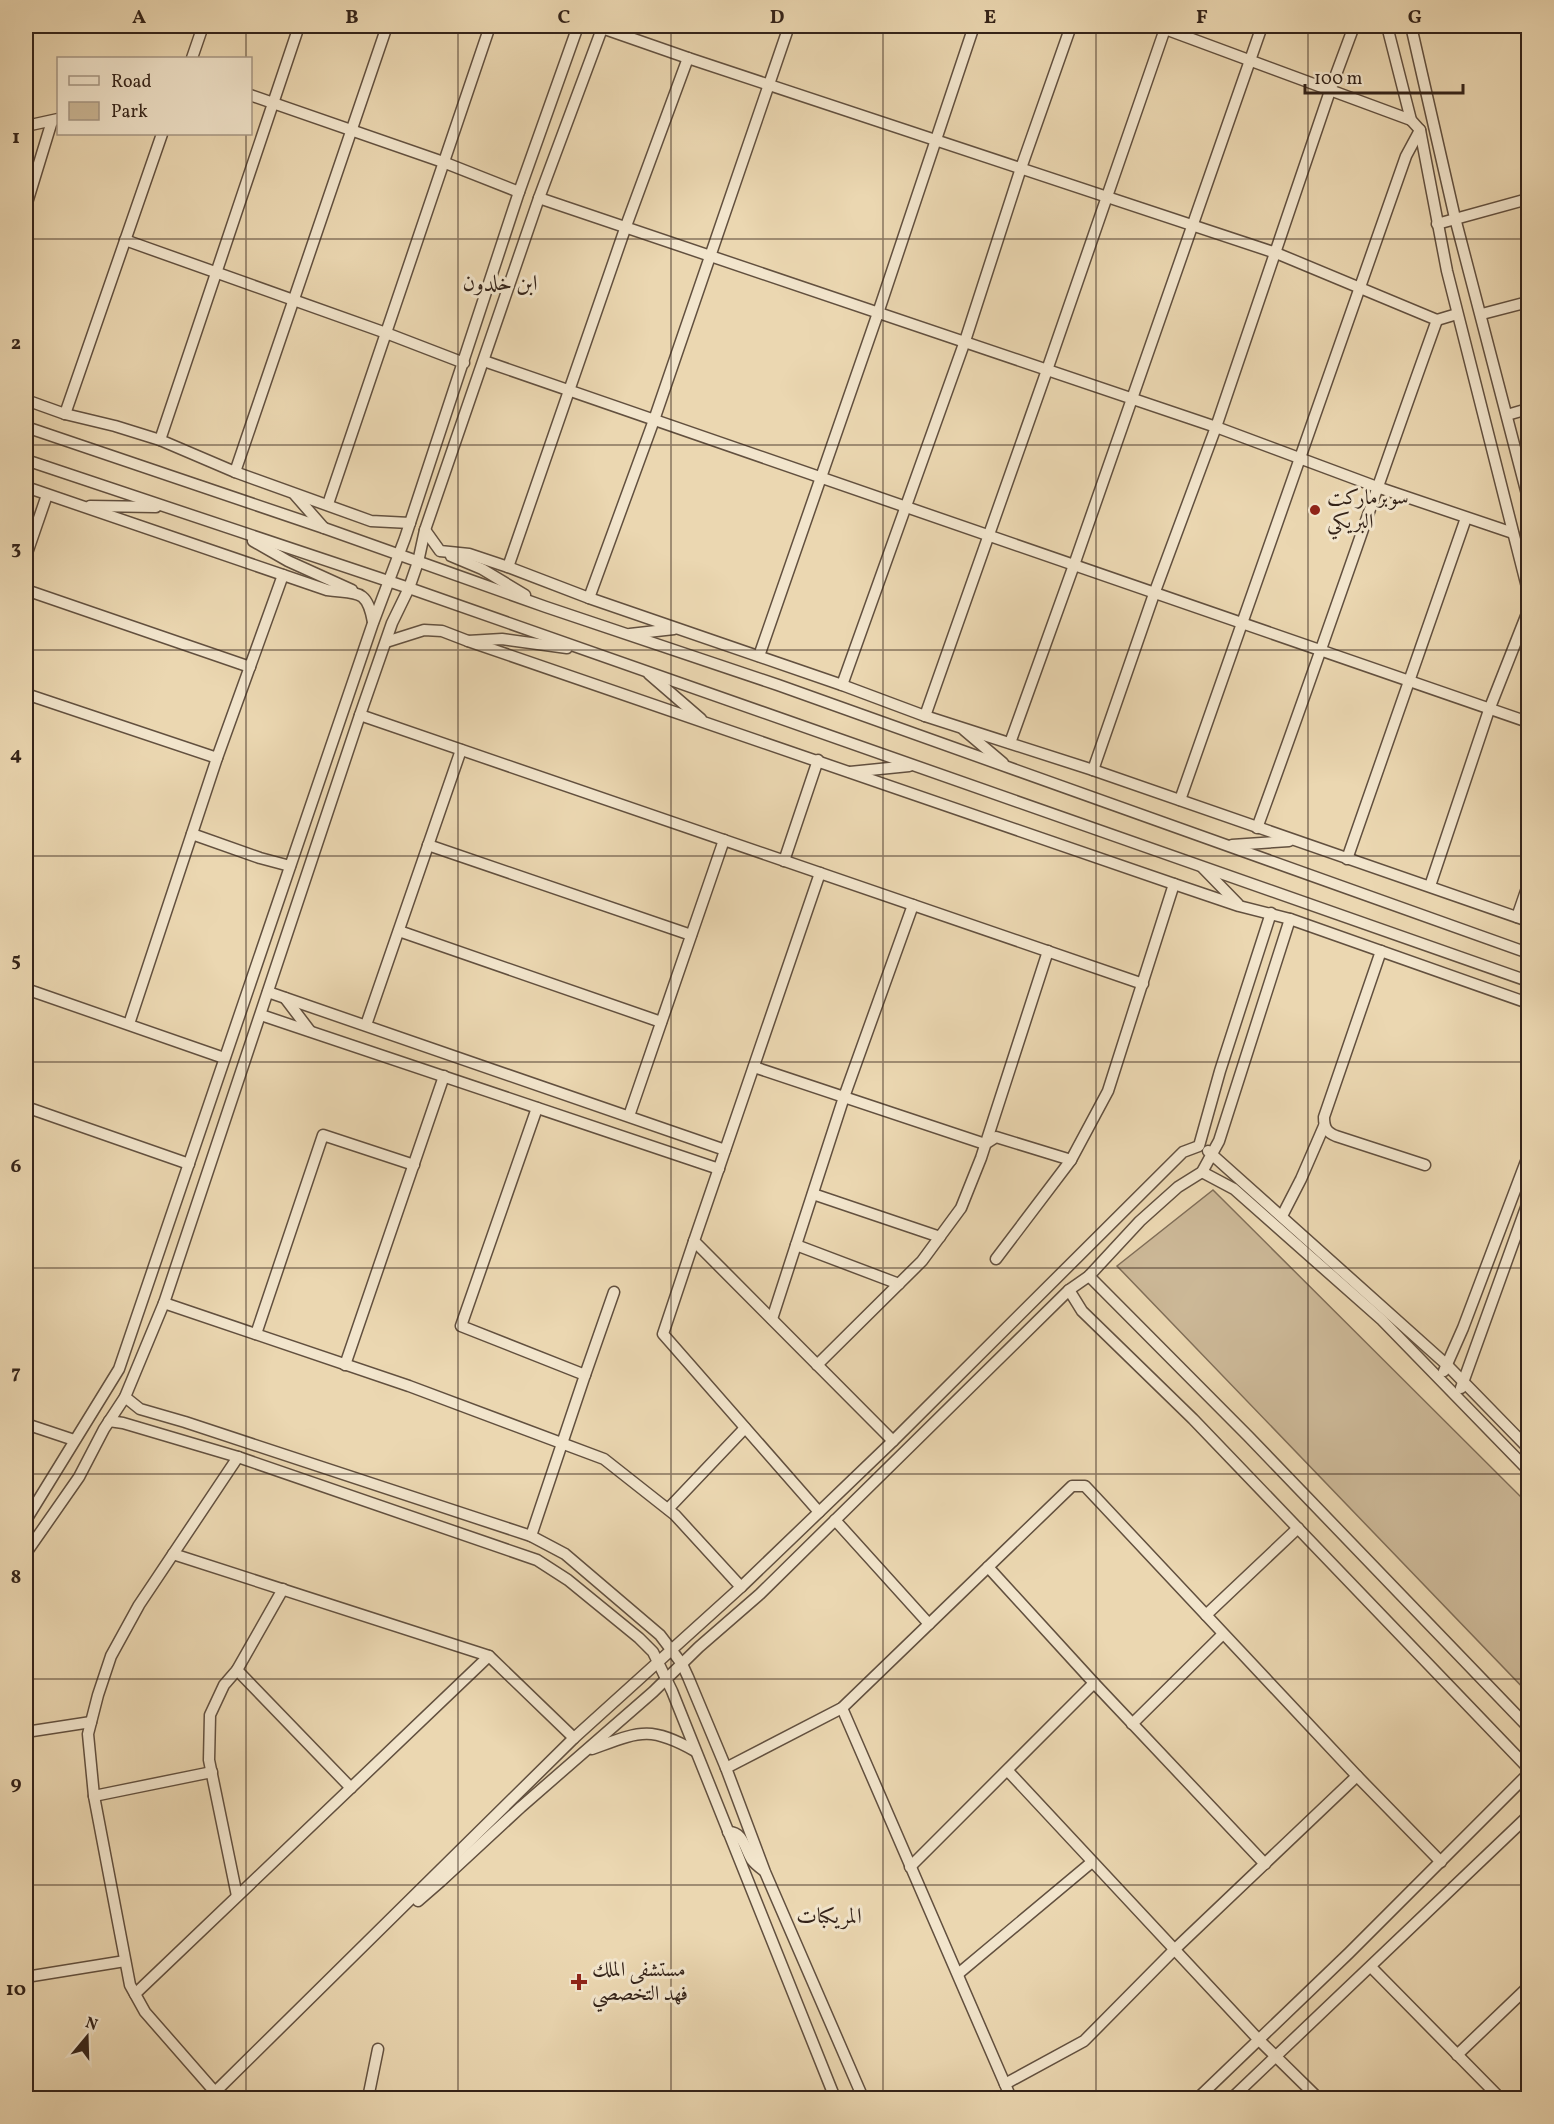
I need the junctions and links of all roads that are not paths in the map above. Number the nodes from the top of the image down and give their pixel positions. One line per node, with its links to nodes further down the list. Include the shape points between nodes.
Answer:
1 (203, 26): 15 (street)
2 (299, 26): 21 (street)
3 (387, 26): 25 (street)
4 (490, 26): 29 (street)
5 (578, 26): 31 (street)
6 (789, 26): 18 (street)
7 (974, 26): 28 (street)
8 (1071, 26): 30 (street)
9 (1163, 26): 17 (street); 32 (street)
10 (1262, 26): 17 (street)
11 (1354, 26): 19 (street)
12 (1387, 26): 23 (street)
13 (1411, 26): 36 (street)
14 (602, 27): 16 (street); 33 (street)
15 (192, 57)
16 (688, 58): 18 (street); 39 (street)
17 (1251, 59): 19 (street); 38 (street)
18 (769, 84): 28 (street); 42 (street)
19 (1330, 88): 23 (street); 41 (street)
20 (252, 96): 21 (street)
21 (273, 102): 25 (street); 43 (street)
22 (55, 120): 24 (street); 35 (street)
23 (1411, 120): 26 (street)
24 (26, 126)
25 (351, 129): 29 (street); 45 (street)
26 (1420, 130): 37 (street); 44 (street, via 1406,156)
27 (162, 135): 40 (street)
28 (934, 140): 30 (street); 47 (street)
29 (443, 162): 31 (street); 51 (street)
30 (1021, 168): 32 (street); 52 (street)
31 (519, 192): 54 (street)
32 (1107, 197): 38 (street); 55 (street)
33 (539, 198): 39 (street); 53 (street)
34 (1528, 199): 36 (street)
35 (26, 206)
36 (1455, 218): 37 (street); 49 (street)
37 (1437, 224): 48 (street)
38 (1192, 225): 41 (street); 57 (street)
39 (626, 226): 42 (street); 56 (street)
40 (125, 240): 43 (street); 60 (street)
41 (1276, 253): 44 (street); 64 (street)
42 (710, 256): 47 (street); 62 (street)
43 (215, 272): 45 (street); 65 (street)
44 (1360, 287): 50 (street); 66 (street)
45 (293, 300): 51 (street); 68 (street)
46 (1528, 302): 49 (street)
47 (878, 313): 52 (street); 69 (street)
48 (1457, 314): 50 (street); 85 (street)
49 (1482, 314): 61 (street)
50 (1437, 320): 72 (street)
51 (386, 333): 54 (street); 76 (street)
52 (965, 341): 55 (street); 78 (street)
53 (484, 362): 56 (street); 84 (street)
54 (464, 363): 81 (street)
55 (1047, 370): 57 (street); 86 (street)
56 (568, 389): 62 (street); 92 (street)
57 (1131, 398): 64 (street); 91 (street)
58 (26, 400): 60 (street)
59 (1528, 409): 61 (street)
60 (65, 414): 65 (street)
61 (1507, 415): 70 (street)
62 (654, 420): 69 (street); 100 (street)
63 (26, 427): 83 (street)
64 (1216, 427): 66 (street); 98 (street)
65 (160, 440): 68 (street)
66 (1300, 457): 72 (street); 104 (street)
67 (26, 460): 79 (street)
68 (235, 472): 73 (street)
69 (821, 478): 78 (street); 111 (street)
70 (1526, 478): 75 (street)
71 (26, 487): 74 (street)
72 (1377, 487): 80 (street); 110 (street)
73 (293, 493): 76 (street); 83 (street)
74 (47, 495): 77 (street); 89 (street)
75 (1528, 498)
76 (328, 504): 81 (street, via 371,521)
77 (78, 505): 79 (street); 93 (street)
78 (906, 506): 86 (street); 115 (street)
79 (168, 508): 82 (street)
80 (1466, 518): 85 (street); 114 (street)
81 (410, 523): 88 (street)
82 (232, 528): 94 (street); 99 (street, via 288,561)
83 (324, 528): 88 (street)
84 (425, 530): 87 (street); 90 (street)
85 (1513, 533): 97 (street)
86 (989, 536): 91 (street); 119 (street)
87 (440, 551): 92 (street, via 469,554); 101 (street, via 482,569)
88 (398, 554): 90 (street); 94 (street)
89 (26, 556)
90 (418, 562): 95 (street); 101 (street)
91 (1074, 565): 98 (street); 123 (street)
92 (508, 567): 100 (street)
93 (283, 575): 99 (street, via 327,590); 112 (street)
94 (390, 581): 95 (street); 103 (street)
95 (409, 588): 108 (street); 109 (street)
96 (26, 590): 112 (street)
97 (1528, 591)
98 (1154, 594): 104 (street); 129 (street)
99 (360, 595): 103 (street, via 369,603)
100 (589, 598): 105 (street)
101 (546, 607): 106 (street)
102 (1528, 610): 117 (street)
103 (373, 623): 140 (street)
104 (1242, 623): 110 (street); 131 (street)
105 (678, 628): 106 (street); 111 (street)
106 (628, 634): 128 (street)
107 (468, 641): 108 (street, via 442,631 424,630); 109 (street, via 502,639); 121 (street)
108 (386, 642): 118 (street)
109 (589, 651): 113 (street)
110 (1322, 652): 114 (street); 132 (street)
111 (759, 656): 115 (street)
112 (250, 667): 125 (street)
113 (644, 670): 121 (street); 127 (street)
114 (1408, 682): 117 (street); 138 (street)
115 (842, 685): 119 (street)
116 (26, 694): 125 (street)
117 (1490, 710): 120 (street); 145 (street)
118 (360, 715): 124 (street); 160 (street)
119 (925, 716): 122 (street)
120 (1528, 722)
121 (706, 723): 126 (street)
122 (961, 727): 123 (street); 128 (street)
123 (1011, 743): 129 (street)
124 (462, 750): 134 (street); 137 (street)
125 (217, 758): 133 (street)
126 (818, 760): 130 (street); 139 (street)
127 (914, 765): 130 (street); 141 (street)
128 (1007, 767): 136 (street)
129 (1093, 770): 131 (street)
130 (847, 772): 143 (street)
131 (1180, 800): 132 (street)
132 (1257, 828): 135 (street)
133 (192, 834): 140 (street); 165 (street)
134 (724, 840): 139 (street); 153 (street)
135 (1295, 840): 136 (street); 138 (street)
136 (1226, 845): 156 (street)
137 (428, 846): 152 (street); 153 (street)
138 (1347, 859): 145 (street)
139 (784, 861): 142 (street)
140 (290, 866): 168 (street)
141 (1200, 866): 147 (street); 157 (street)
142 (820, 873): 146 (street); 169 (street)
143 (1174, 884): 147 (street); 158 (street)
144 (1528, 885): 149 (street)
145 (1430, 886): 149 (street)
146 (913, 905): 154 (street); 171 (street)
147 (1239, 906): 148 (street)
148 (1271, 913): 150 (street); 177 (street)
149 (1517, 917): 151 (street)
150 (1290, 919): 155 (street); 179 (street)
151 (1528, 921)
152 (399, 931): 164 (street); 166 (street)
153 (691, 935): 164 (street)
154 (1048, 951): 158 (street); 176 (street)
155 (1381, 951): 162 (street); 175 (street)
156 (1528, 953)
157 (1528, 981)
158 (1143, 984): 181 (street, via 1107,1091)
159 (26, 989): 165 (street)
160 (268, 992): 161 (street); 163 (street)
161 (285, 998): 166 (street); 167 (street)
162 (1528, 1003)
163 (261, 1015): 167 (street); 198 (street)
164 (661, 1023): 174 (street)
165 (129, 1024): 168 (street)
166 (366, 1025): 174 (street)
167 (310, 1031): 170 (street)
168 (224, 1058): 182 (street)
169 (754, 1067): 171 (street); 178 (street)
170 (444, 1076): 173 (street); 183 (street)
171 (844, 1097): 176 (street); 187 (street)
172 (26, 1107): 182 (street)
173 (537, 1108): 185 (street); 204 (street, via 461,1326)
174 (628, 1116): 178 (street)
175 (1324, 1126): 184 (street, via 1336,1136); 189 (street)
176 (985, 1144): 181 (street, via 996,1137); 190 (street, via 961,1208)
177 (1199, 1146): 179 (street); 213 (street, via 1183,1152)
178 (725, 1150): 185 (street)
179 (1214, 1154): 186 (street); 189 (street)
180 (1528, 1156): 203 (street)
181 (1071, 1160): 193 (street)
182 (189, 1164): 212 (street, via 119,1369)
183 (414, 1165): 200 (street, via 323,1135); 201 (street)
184 (1425, 1165)
185 (719, 1169): 191 (street)
186 (1202, 1172): 194 (street, via 1178,1187 1140,1221); 205 (street, via 1234,1189 1382,1320)
187 (813, 1194): 190 (street); 192 (street)
188 (1528, 1202): 206 (street)
189 (1282, 1216): 203 (street)
190 (940, 1237): 195 (street)
191 (694, 1241): 199 (street); 211 (street, via 663,1334)
192 (796, 1245): 195 (street); 199 (street)
193 (996, 1259)
194 (1089, 1276): 196 (street); 242 (street)
195 (899, 1284): 202 (street)
196 (1068, 1290): 221 (street); 222 (street, via 1082,1311)
197 (615, 1292): 204 (street)
198 (164, 1303): 200 (street); 208 (street)
199 (772, 1319): 202 (street)
200 (256, 1334): 201 (street)
201 (345, 1365): 214 (street)
202 (818, 1365): 213 (street)
203 (1447, 1365): 205 (street); 206 (street)
204 (585, 1375): 214 (street)
205 (1440, 1379): 207 (street)
206 (1463, 1382): 207 (street); 215 (street)
207 (1457, 1396): 217 (street)
208 (125, 1397): 209 (street); 223 (street, via 140,1409)
209 (109, 1421): 216 (street); 224 (street, via 79,1477)
210 (26, 1424): 212 (street)
211 (746, 1428): 218 (street); 219 (street)
212 (74, 1440): 220 (street)
213 (893, 1441): 219 (street)
214 (563, 1444): 218 (street, via 604,1459); 223 (street)
215 (1528, 1448)
216 (238, 1457): 225 (street); 234 (street, via 537,1560 639,1638)
217 (1528, 1470)
218 (668, 1509): 227 (street)
219 (819, 1512): 227 (street)
220 (26, 1520)
221 (835, 1520): 230 (street); 235 (street)
222 (1298, 1528): 229 (street); 248 (street)
223 (531, 1536): 232 (street, via 565,1554 660,1635)
224 (26, 1553)
225 (173, 1554): 228 (street); 240 (street, via 111,1656)
226 (988, 1567): 229 (street, via 1072,1486 1085,1486); 230 (street); 238 (street)
227 (741, 1587): 232 (street)
228 (283, 1590): 233 (street); 236 (street)
229 (1206, 1615): 231 (street)
230 (929, 1624): 239 (street)
231 (1223, 1634): 241 (street); 252 (street)
232 (672, 1650): 234 (street); 235 (street)
233 (489, 1656): 244 (street); 253 (street)
234 (659, 1663): 237 (street); 244 (street)
235 (682, 1664): 237 (street); 247 (street)
236 (237, 1671): 250 (street, via 224,1685 210,1715); 253 (street)
237 (666, 1679): 245 (street); 246 (street)
238 (1094, 1683): 241 (street); 249 (street)
239 (842, 1708): 247 (street); 260 (street)
240 (91, 1722): 243 (street); 254 (street, via 88,1734)
241 (1132, 1724): 259 (street)
242 (1528, 1726)
243 (26, 1732)
244 (574, 1738): 263 (street)
245 (586, 1751): 246 (street, via 634,1733 668,1737); 263 (street)
246 (695, 1751): 256 (street)
247 (726, 1768): 261 (street)
248 (1528, 1768)
249 (1008, 1771): 257 (street); 260 (street)
250 (212, 1772): 254 (street); 262 (street)
251 (1528, 1774): 258 (street)
252 (1357, 1776): 258 (street); 259 (street)
253 (351, 1788): 262 (street)
254 (94, 1796): 265 (street)
255 (1528, 1816): 266 (street)
256 (728, 1832): 261 (street, via 739,1835 752,1860); 278 (street)
257 (1092, 1862): 264 (street); 267 (street)
258 (1441, 1862): 271 (street)
259 (1265, 1864): 264 (street)
260 (910, 1867): 267 (street)
261 (765, 1872): 279 (street)
262 (237, 1896): 270 (street)
263 (369, 1941): 276 (street)
264 (1174, 1950): 271 (street); 275 (street, via 1084,2041)
265 (125, 1961): 268 (street); 270 (street)
266 (1371, 1967): 273 (street); 274 (street)
267 (958, 1974): 275 (street)
268 (26, 1977)
269 (1528, 1987): 273 (street)
270 (135, 1994): 276 (street)
271 (1259, 2040): 274 (street); 281 (street)
272 (378, 2049): 277 (street)
273 (1458, 2055): 284 (street)
274 (1277, 2056): 282 (street); 283 (street)
275 (1005, 2084): 280 (street)
276 (212, 2096)
277 (368, 2098)
278 (835, 2098)
279 (864, 2098)
280 (1011, 2098)
281 (1198, 2098)
282 (1232, 2098)
283 (1318, 2098)
284 (1500, 2098)

